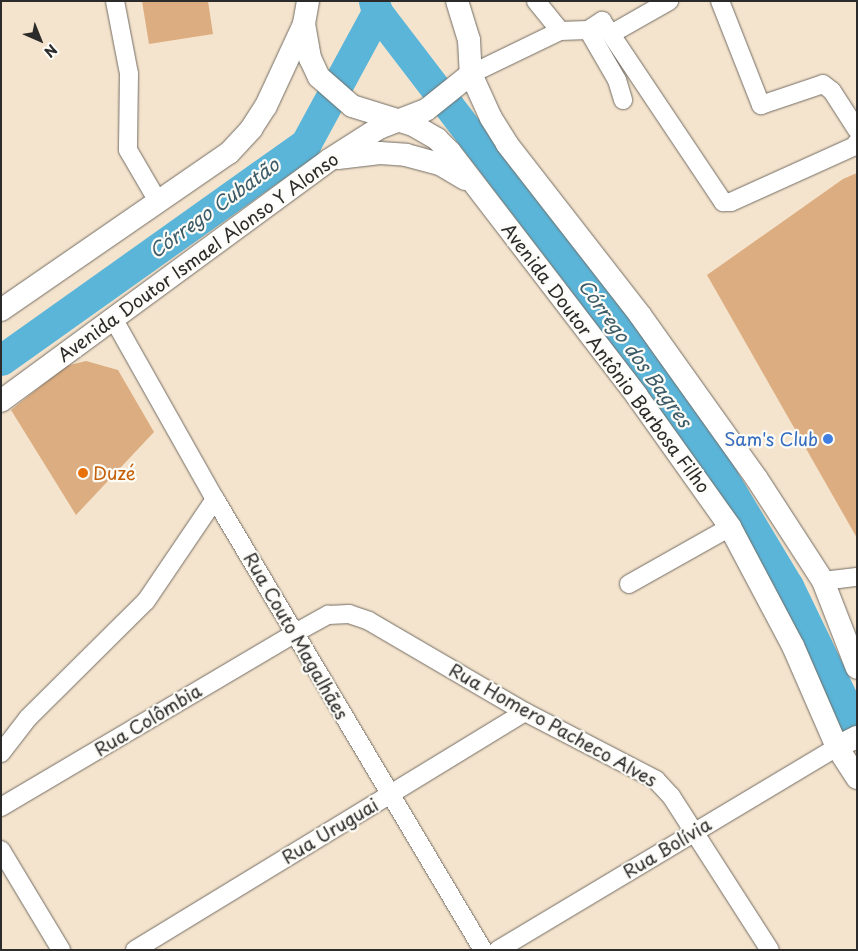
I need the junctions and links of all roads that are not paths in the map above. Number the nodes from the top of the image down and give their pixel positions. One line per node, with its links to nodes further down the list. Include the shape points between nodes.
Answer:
1 (115, 1): 18 (street, via 129,74 128,150)
2 (308, 1): 7 (main road, Avenida Doutor Antônio Barbosa Filho)
3 (457, 1): 11 (main road, via 469,40)
4 (536, 1): 9 (street)
5 (669, 1): 10 (street)
6 (720, 1): 14 (street, via 761,106 823,84 832,91)
7 (304, 24): 13 (main road, Avenida Doutor Antônio Barbosa Filho, via 310,58 319,77 352,106); 18 (main road, via 266,106 251,129 229,153)
8 (588, 30): 9 (street); 10 (street, via 602,21); 12 (street, via 618,80)
9 (560, 31): 11 (street)
10 (611, 34): 15 (street, via 723,202 731,202 855,146)
11 (471, 74): 13 (main road, Avenida Doutor Ismael Alonso Y Alonso, via 426,110); 27 (main road, via 507,144 570,221 667,352 757,479)
12 (623, 100)
13 (398, 121): 16 (main road, Avenida Doutor Ismael Alonso Y Alonso, via 365,135); 17 (main road, Avenida Doutor Antônio Barbosa Filho, via 438,139)
14 (857, 130)
15 (857, 142)
16 (329, 160): 17 (main road, via 354,154 406,155 440,164); 22 (main road, Avenida Doutor Ismael Alonso Y Alonso)
17 (479, 189): 25 (main road, Avenida Doutor Antônio Barbosa Filho, via 637,396)
18 (159, 203): 19 (main road)
19 (30, 294): 20 (main road); 21 (main road)
20 (1, 298)
21 (1, 310)
22 (114, 320): 23 (main road, Avenida Doutor Ismael Alonso Y Alonso); 24 (street, Rua Couto Magalhães)
23 (1, 401)
24 (215, 499): 29 (street, Rua Couto Magalhães); 33 (street, via 146,601 28,718)
25 (730, 526): 28 (street); 32 (main road, Avenida Doutor Antônio Barbosa Filho)
26 (857, 577): 27 (street)
27 (823, 581): 30 (main road)
28 (629, 584)
29 (295, 633): 31 (street, Rua Homero Pacheco Alves, via 328,615 349,614 369,621); 35 (street, Rua Couto Magalhães); 36 (street, Rua Colômbia)
30 (857, 668)
31 (525, 712): 35 (street, Rua Uruguai); 37 (street, Rua Homero Pacheco Alves, via 656,780)
32 (848, 742): 34 (main road, Avenida Doutor Antônio Barbosa Filho); 37 (street, Rua Bolívia)
33 (1, 753)
34 (857, 778)
35 (389, 795): 40 (street, Rua Uruguai); 41 (street, Rua Couto Magalhães)
36 (1, 808)
37 (695, 832): 42 (street, Rua Bolívia); 43 (street, Rua Homero Pacheco Alves)
38 (1, 850): 39 (street)
39 (61, 950)
40 (135, 950)
41 (483, 950)
42 (498, 950)
43 (770, 950)

